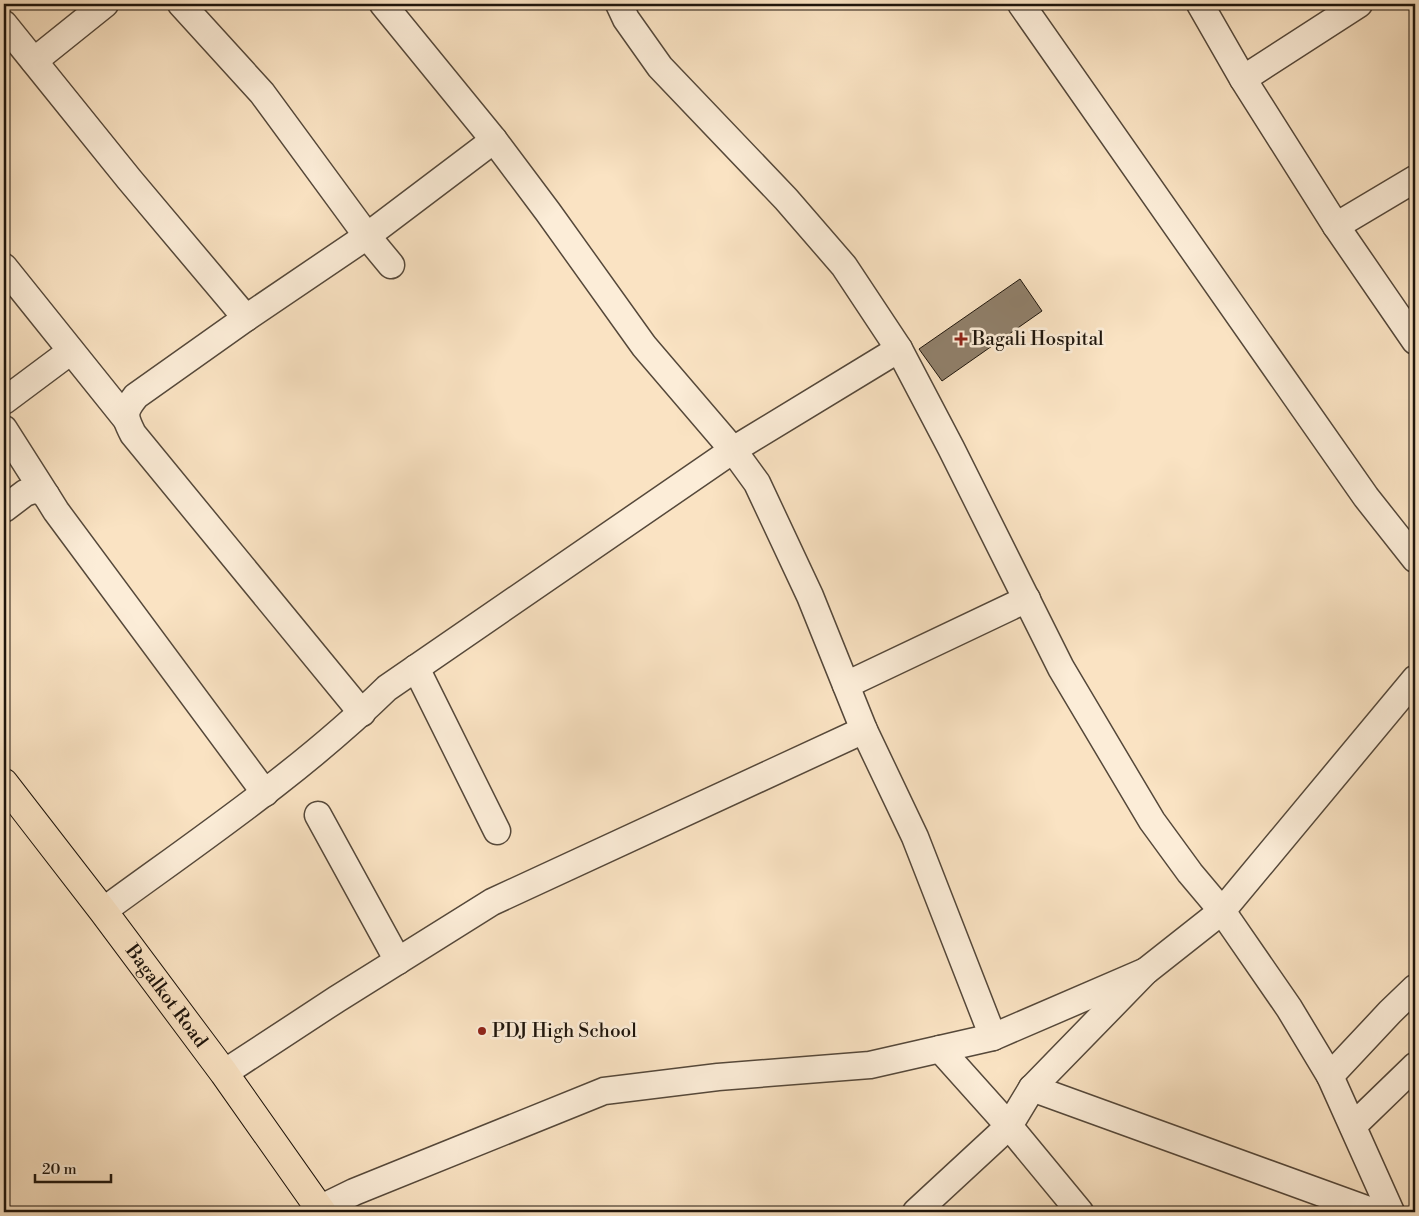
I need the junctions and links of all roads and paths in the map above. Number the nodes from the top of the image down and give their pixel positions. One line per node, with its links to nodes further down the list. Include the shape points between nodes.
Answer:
1 (105, 4): 9 (street)
2 (181, 4): 14 (street, via 262,93)
3 (383, 4): 11 (street)
4 (619, 4): 19 (street, via 660,67 786,199 844,266)
5 (1021, 4): 27 (street, via 1366,497)
6 (1200, 4): 10 (street)
7 (1358, 4): 10 (street)
8 (4, 24): 9 (street)
9 (34, 62): 17 (street)
10 (1243, 79): 13 (street)
11 (494, 140): 14 (street); 24 (street, via 644,346)
12 (1415, 179): 13 (street)
13 (1336, 226): 18 (street)
14 (367, 236): 15 (street); 17 (street)
15 (391, 265)
16 (4, 267): 20 (street)
17 (246, 318): 22 (street, via 136,396 127,407)
18 (1415, 340)
19 (899, 349): 24 (street); 28 (street)
20 (71, 351): 21 (street); 22 (street)
21 (4, 401)
22 (126, 419): 32 (street, via 133,434)
23 (4, 429): 25 (street)
24 (734, 450): 29 (street); 31 (street, via 757,483 772,513)
25 (46, 495): 26 (street, via 38,489); 35 (street)
26 (4, 509)
27 (1415, 559)
28 (1027, 599): 31 (street); 39 (street, via 1061,668 1152,821)
29 (416, 668): 32 (street, via 387,688); 37 (street)
30 (1415, 679): 39 (street)
31 (846, 685): 33 (street)
32 (362, 713): 35 (street)
33 (864, 730): 40 (street, via 492,902); 43 (street, via 915,837)
34 (4, 783): 38 (main road, Bagalkot Road)
35 (265, 793): 38 (street)
36 (318, 815): 40 (street)
37 (497, 831)
38 (103, 911): 46 (main road, Bagalkot Road)
39 (1222, 911): 41 (street); 47 (street, via 1289,1008)
40 (398, 961): 46 (street)
41 (1146, 971): 43 (street); 48 (street)
42 (1415, 988): 47 (street)
43 (993, 1037): 44 (street)
44 (940, 1049): 49 (street); 51 (street, via 870,1066 718,1077 604,1091 354,1192)
45 (1415, 1066): 50 (street)
46 (224, 1074): 51 (main road, Bagalkot Road)
47 (1330, 1076): 50 (street)
48 (1032, 1088): 49 (street); 54 (street)
49 (1009, 1126): 52 (street); 53 (street)
50 (1353, 1126): 55 (street)
51 (318, 1211)
52 (916, 1212)
53 (1080, 1212)
54 (1374, 1212)
55 (1391, 1212)

